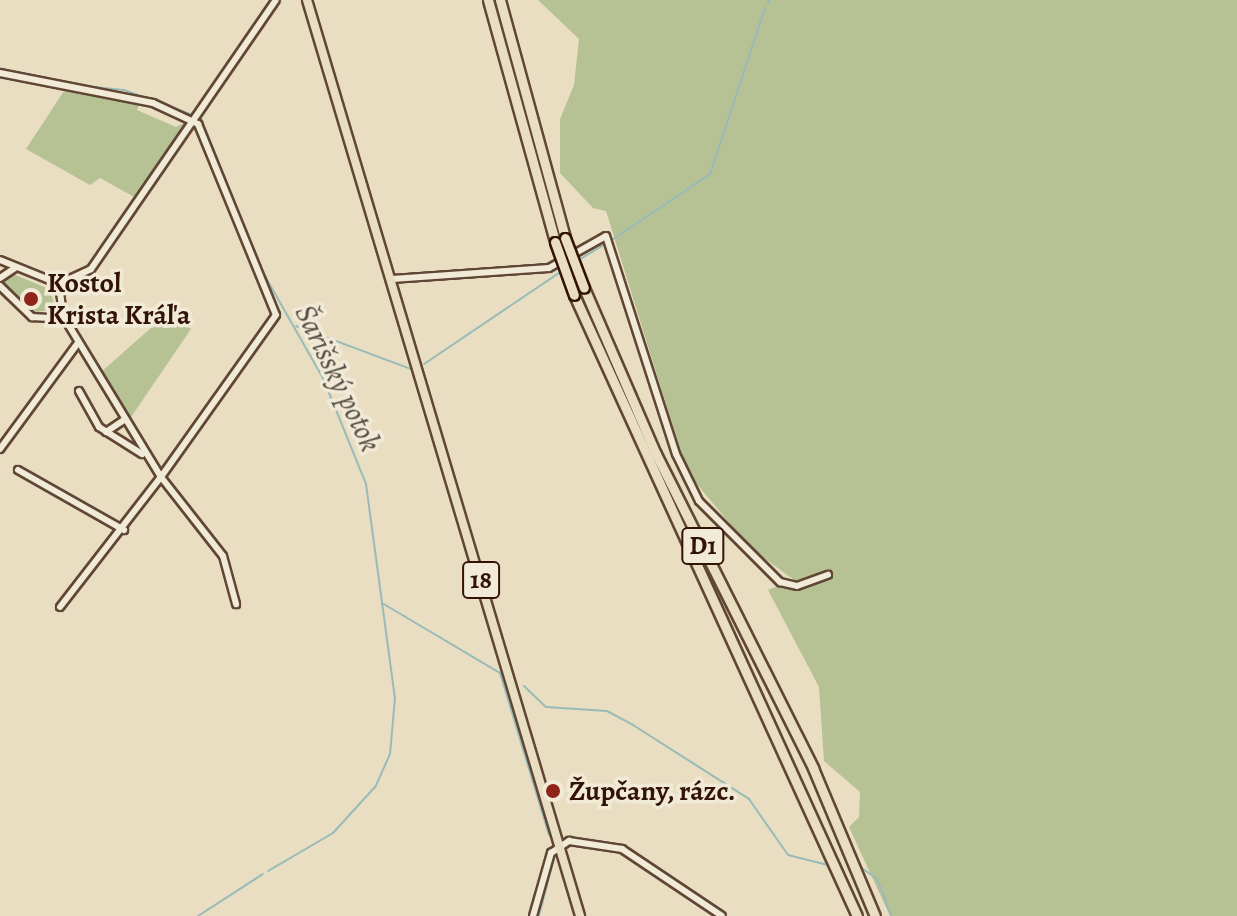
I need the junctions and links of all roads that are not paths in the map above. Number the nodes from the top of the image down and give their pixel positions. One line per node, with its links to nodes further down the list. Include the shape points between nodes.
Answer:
1 (276, 0): 6 (street)
2 (307, 0): 10 (main road, 18)
3 (488, 0): 30 (highway, D1, bridge, via 574,295 813,809)
4 (500, 0): 31 (highway, D1, bridge, via 565,238 584,288 656,454 828,802)
5 (0, 73): 6 (street, via 148,102)
6 (195, 121): 11 (street, via 107,250 85,274); 21 (street, via 217,161 276,315)
7 (0, 260): 8 (street)
8 (15, 268): 9 (street); 11 (street)
9 (0, 278)
10 (392, 279): 23 (street, via 549,268 606,236 676,454 699,501 780,582 797,586); 26 (main road, 18)
11 (59, 284): 13 (street)
12 (0, 286): 13 (street, via 32,317 49,318)
13 (60, 309): 14 (street)
14 (78, 343): 16 (street); 18 (street)
15 (79, 391): 17 (street)
16 (125, 419): 17 (street); 19 (street)
17 (106, 432): 19 (street)
18 (0, 449)
19 (142, 454): 21 (street)
20 (18, 470): 22 (street)
21 (161, 477): 22 (street); 24 (street, via 223,556)
22 (124, 530): 25 (street)
23 (828, 575)
24 (236, 604)
25 (60, 607)
26 (559, 842): 27 (street); 28 (main road, 18); 29 (street, via 622,849)
27 (533, 916)
28 (580, 916)
29 (722, 916)
30 (857, 916)
31 (875, 916)

